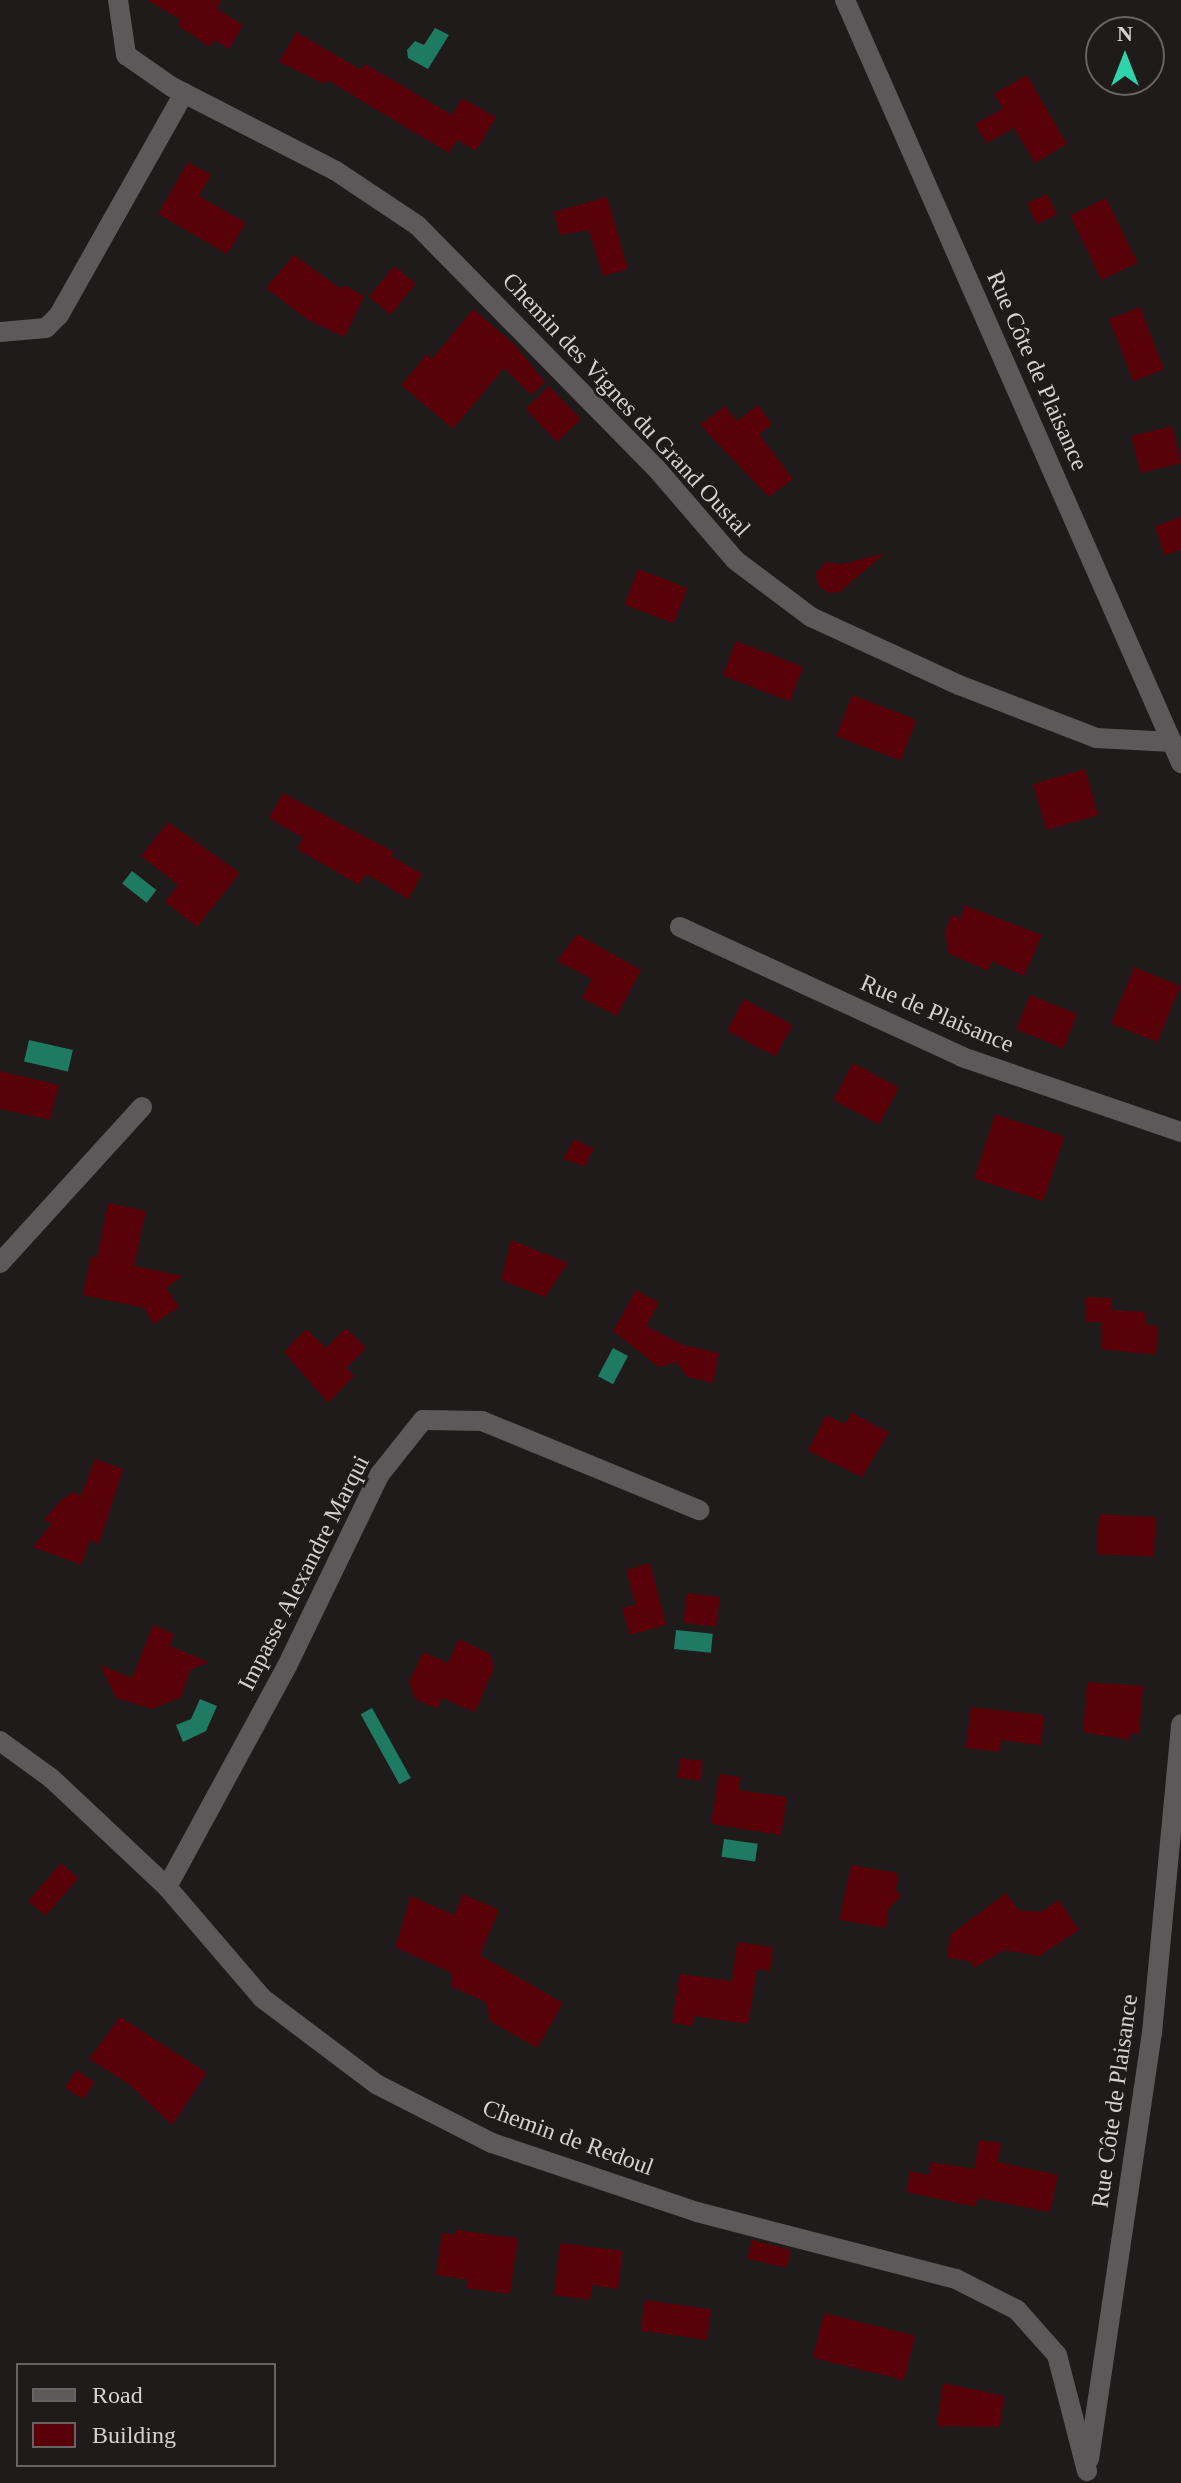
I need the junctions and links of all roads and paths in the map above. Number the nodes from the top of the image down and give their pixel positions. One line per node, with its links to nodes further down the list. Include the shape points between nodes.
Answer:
1 (118, 0): 3 (street, Chemin des Vignes du Grand Oustal, via 126,55)
2 (845, 0): 5 (street, Rue Côte de Plaisance)
3 (184, 93): 4 (street, via 59,315 46,328); 5 (street, Chemin des Vignes du Grand Oustal, via 336,171 417,225 656,468 735,560 811,617 959,685 1096,738)
4 (0, 332)
5 (1172, 742): 6 (street, Rue Côte de Plaisance)
6 (1181, 763)
7 (680, 927): 9 (street, Rue de Plaisance, via 962,1057)
8 (142, 1107): 10 (street)
9 (1181, 1132)
10 (0, 1263)
11 (699, 1510): 14 (street, Impasse Alexandre Marqui, via 482,1421 423,1420 380,1474 287,1666)
12 (1181, 1724): 15 (street, Rue Côte de Plaisance, via 1152,2033)
13 (0, 1741): 14 (street, Chemin de Redoul, via 51,1778)
14 (167, 1887): 15 (street, Chemin de Redoul, via 262,1998 376,2084 492,2143 697,2212 956,2279 1017,2310 1057,2355)
15 (1086, 2477)

